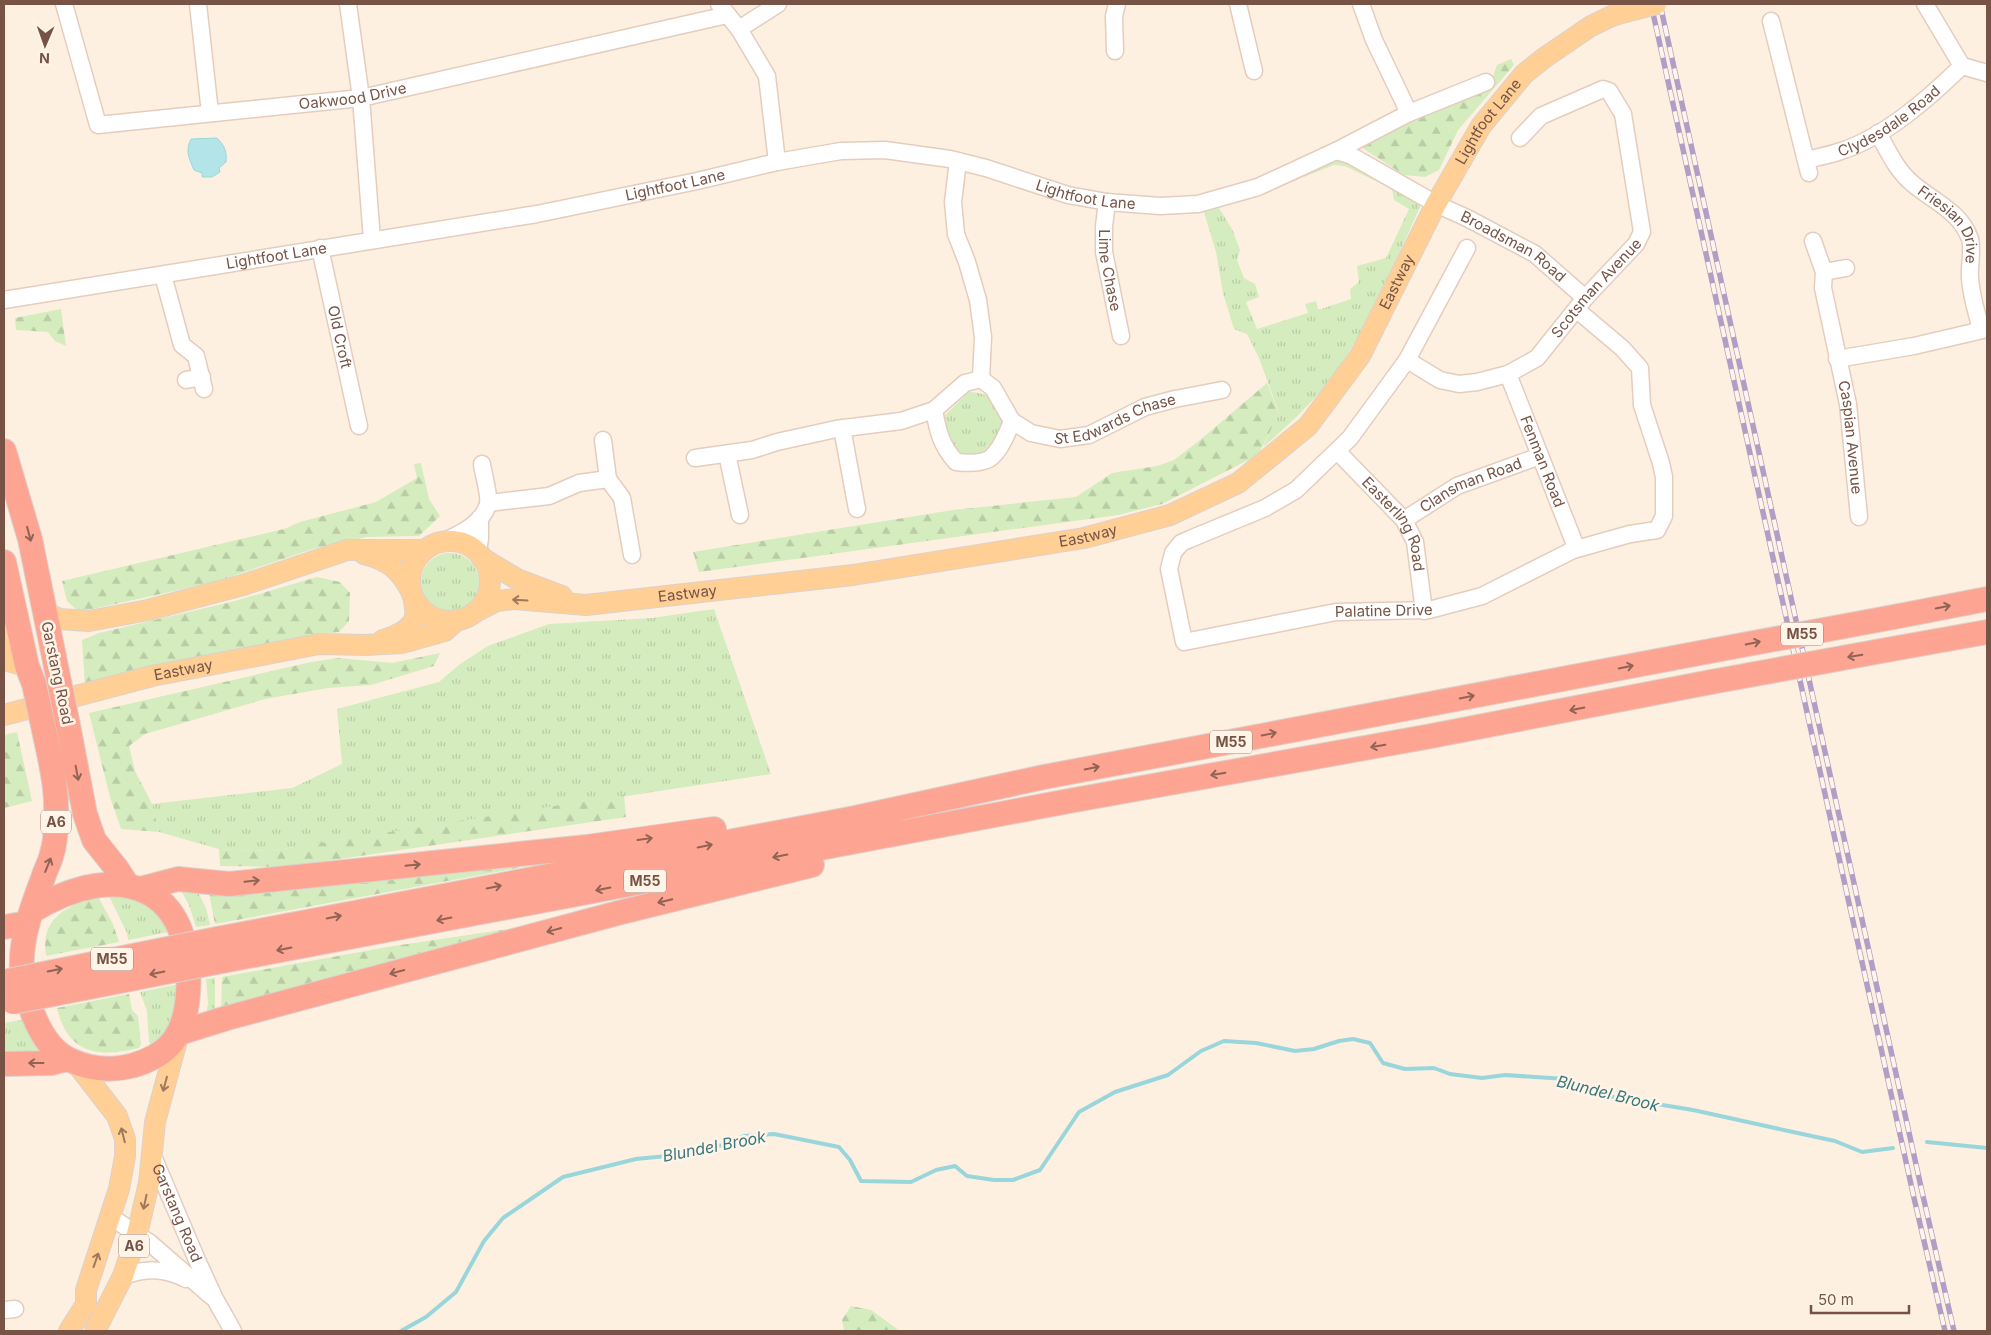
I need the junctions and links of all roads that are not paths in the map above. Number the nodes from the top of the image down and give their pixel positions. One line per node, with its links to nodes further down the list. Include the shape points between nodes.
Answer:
1 (64, 4): 19 (street, Oakwood Drive, via 98,125)
2 (198, 4): 19 (street)
3 (348, 4): 18 (street)
4 (778, 4): 12 (street)
5 (1117, 4): 13 (street, via 1114,16)
6 (1238, 4): 15 (street)
7 (1360, 4): 20 (street)
8 (1656, 4): 27 (main road, Lightfoot Lane, bridge, via 1591,26 1524,74 1481,126)
9 (1925, 4): 14 (street)
10 (723, 10): 12 (street); 18 (street, Oakwood Drive)
11 (1771, 21): 21 (street, Clydesdale Road, via 1808,166)
12 (739, 29): 25 (street, via 767,76)
13 (1116, 52)
14 (1962, 66): 16 (street); 21 (street, Clydesdale Road, via 1938,90)
15 (1254, 71)
16 (1987, 73)
17 (1486, 82): 20 (street, Lightfoot Lane)
18 (361, 98): 19 (street, Oakwood Drive); 28 (street)
19 (210, 113)
20 (1409, 113): 23 (street, Lightfoot Lane)
21 (1878, 133): 30 (street, Friesian Drive, via 1897,167 1912,183 1951,211)
22 (1520, 138): 37 (street, Scotsman Avenue, via 1541,116 1603,90 1609,91 1622,114 1642,232 1636,244)
23 (1336, 151): 26 (street, Lightfoot Lane, via 1258,187 1198,204 1160,206); 27 (street, via 1350,155)
24 (958, 161): 25 (street, Lightfoot Lane, via 885,150 841,151); 26 (street, Lightfoot Lane, via 1068,195); 43 (street, via 953,202 956,234 978,300 983,337)
25 (777, 162): 28 (street, Lightfoot Lane, via 537,214)
26 (1108, 202): 39 (street, Lime Chase, via 1104,252)
27 (1436, 204): 37 (street, Broadsman Road, via 1535,254); 73 (main road, Eastway, via 1360,356 1308,426 1238,483 1170,515 1084,538 852,575)
28 (372, 240): 31 (street, Lightfoot Lane)
29 (1813, 241): 34 (street, Caspian Avenue)
30 (1979, 241): 38 (street, Friesian Drive, via 1970,258 1971,294)
31 (320, 248): 35 (street, Lightfoot Lane); 48 (street, Old Croft)
32 (1467, 248): 40 (street)
33 (1846, 268): 34 (street)
34 (1824, 272): 41 (street, Caspian Avenue, via 1823,288)
35 (163, 275): 36 (street, Lightfoot Lane); 44 (street, via 182,344 196,356)
36 (4, 300)
37 (1581, 304): 42 (street, Scotsman Avenue, via 1538,358); 67 (street, Broadsman Road, via 1640,368 1642,405 1662,463 1664,516 1657,530)
38 (1984, 330): 41 (street, Caspian Avenue)
39 (1121, 336)
40 (1407, 360): 42 (street, Scotsman Avenue, via 1440,380 1458,384); 52 (street, via 1350,438)
41 (1838, 360): 61 (street, Caspian Avenue, via 1848,404)
42 (1508, 374): 54 (street, Fenman Road)
43 (981, 379): 46 (street, via 965,383); 47 (street, St Edwards Chase, via 992,388)
44 (197, 382)
45 (1222, 390): 47 (street, St Edwards Chase, via 1145,407 1089,436 1060,439 1031,434)
46 (934, 410): 47 (street, via 945,450 956,462 989,459 1004,441); 49 (street, via 901,421)
47 (1012, 421)
48 (359, 426)
49 (842, 428): 53 (street); 59 (street)
50 (603, 440): 57 (street)
51 (4, 451): 75 (highway, Garstang Road / A6, one-way to 75, via 30,539)
52 (1336, 452): 63 (street, Easterling Road); 74 (street, Palatine Drive, via 1296,490 1265,508 1181,543 1173,553 1169,569 1184,642 1336,612)
53 (727, 454): 55 (street); 60 (street)
54 (1540, 456): 63 (street, Clansman Road, via 1457,486); 67 (street, Fenman Road, via 1574,542)
55 (695, 458)
56 (482, 464): 58 (street)
57 (608, 480): 58 (street, via 580,483 548,496); 68 (street, via 622,498)
58 (488, 503): 62 (street)
59 (856, 509)
60 (740, 515)
61 (1859, 517)
62 (480, 518): 64 (street, via 464,532); 69 (street)
63 (1404, 520): 74 (street, Easterling Road, via 1415,542)
64 (444, 542): 66 (main road); 69 (main road, via 470,546)
65 (348, 550): 66 (main road); 71 (main road, via 372,556 394,567); 77 (main road, via 243,585 148,610)
66 (424, 550): 71 (main road, via 411,569)
67 (1573, 550): 74 (street, Palatine Drive, via 1482,596)
68 (632, 555)
69 (480, 556): 73 (main road, Eastway, via 516,579); 76 (main road, via 488,569 488,593 482,604)
70 (4, 562): 79 (highway, Garstang Road / A6)
71 (412, 595): 76 (main road, via 421,609 434,618); 80 (main road, Eastway, via 416,617 410,624 393,637)
72 (1987, 599): 85 (highway, M55, one-way to 72, bridge)
73 (586, 605): 76 (main road, Eastway, one-way to 76, via 514,599 497,601)
74 (1424, 610)
75 (44, 611): 77 (main road, via 59,619); 81 (highway, Garstang Road / A6)
76 (466, 616): 80 (main road, Eastway, via 445,631 426,637 402,643)
77 (89, 621): 81 (main road, via 65,634)
78 (1987, 632): 86 (highway, M55, one-way to 86, bridge)
79 (11, 638): 83 (highway, Garstang Road / A6)
80 (366, 645): 84 (main road, Eastway, via 319,644 152,676)
81 (53, 651): 87 (highway, Garstang Road / A6, one-way to 87, bridge, via 85,814 94,840)
82 (4, 660): 83 (main road)
83 (30, 675): 88 (highway, Garstang Road / A6, one-way to 83, bridge, via 51,859 56,819 56,794)
84 (4, 715)
85 (1044, 777): 87 (highway, M55, one-way to 85, via 178,879 229,884 596,845); 90 (highway, M55, one-way to 85)
86 (1069, 801): 90 (highway, M55, one-way to 90); 92 (highway, M55, one-way to 92, via 618,913 218,1021)
87 (134, 887): 88 (highway, A6, via 97,885 70,891); 92 (highway, A6, via 166,905 183,937 188,986 187,1004)
88 (30, 917): 89 (highway); 93 (highway, A6, via 22,954 26,990 45,1037 52,1047)
89 (4, 927)
90 (220, 950): 91 (highway, M55, bridge)
91 (7, 992)
92 (178, 1035): 93 (highway, A6, via 157,1056 129,1067 93,1068); 95 (main road, Garstang Road / A6, one-way to 95, via 159,1107)
93 (71, 1061): 94 (highway, one-way to 94); 96 (main road, A6, one-way to 93, via 122,1174 125,1139 117,1116)
94 (4, 1064)
95 (152, 1154): 97 (main road, A6, one-way to 97); 99 (street, Garstang Road)
96 (111, 1217): 97 (street, Garstang Road); 100 (main road, A6, one-way to 96, via 86,1304 86,1290)
97 (137, 1234): 98 (main road, A6); 99 (street, Garstang Road)
98 (123, 1276): 99 (street, via 160,1270 178,1275); 101 (main road, A6)
99 (209, 1294): 102 (street, Garstang Road)
100 (69, 1331)
101 (95, 1331)
102 (233, 1331)

